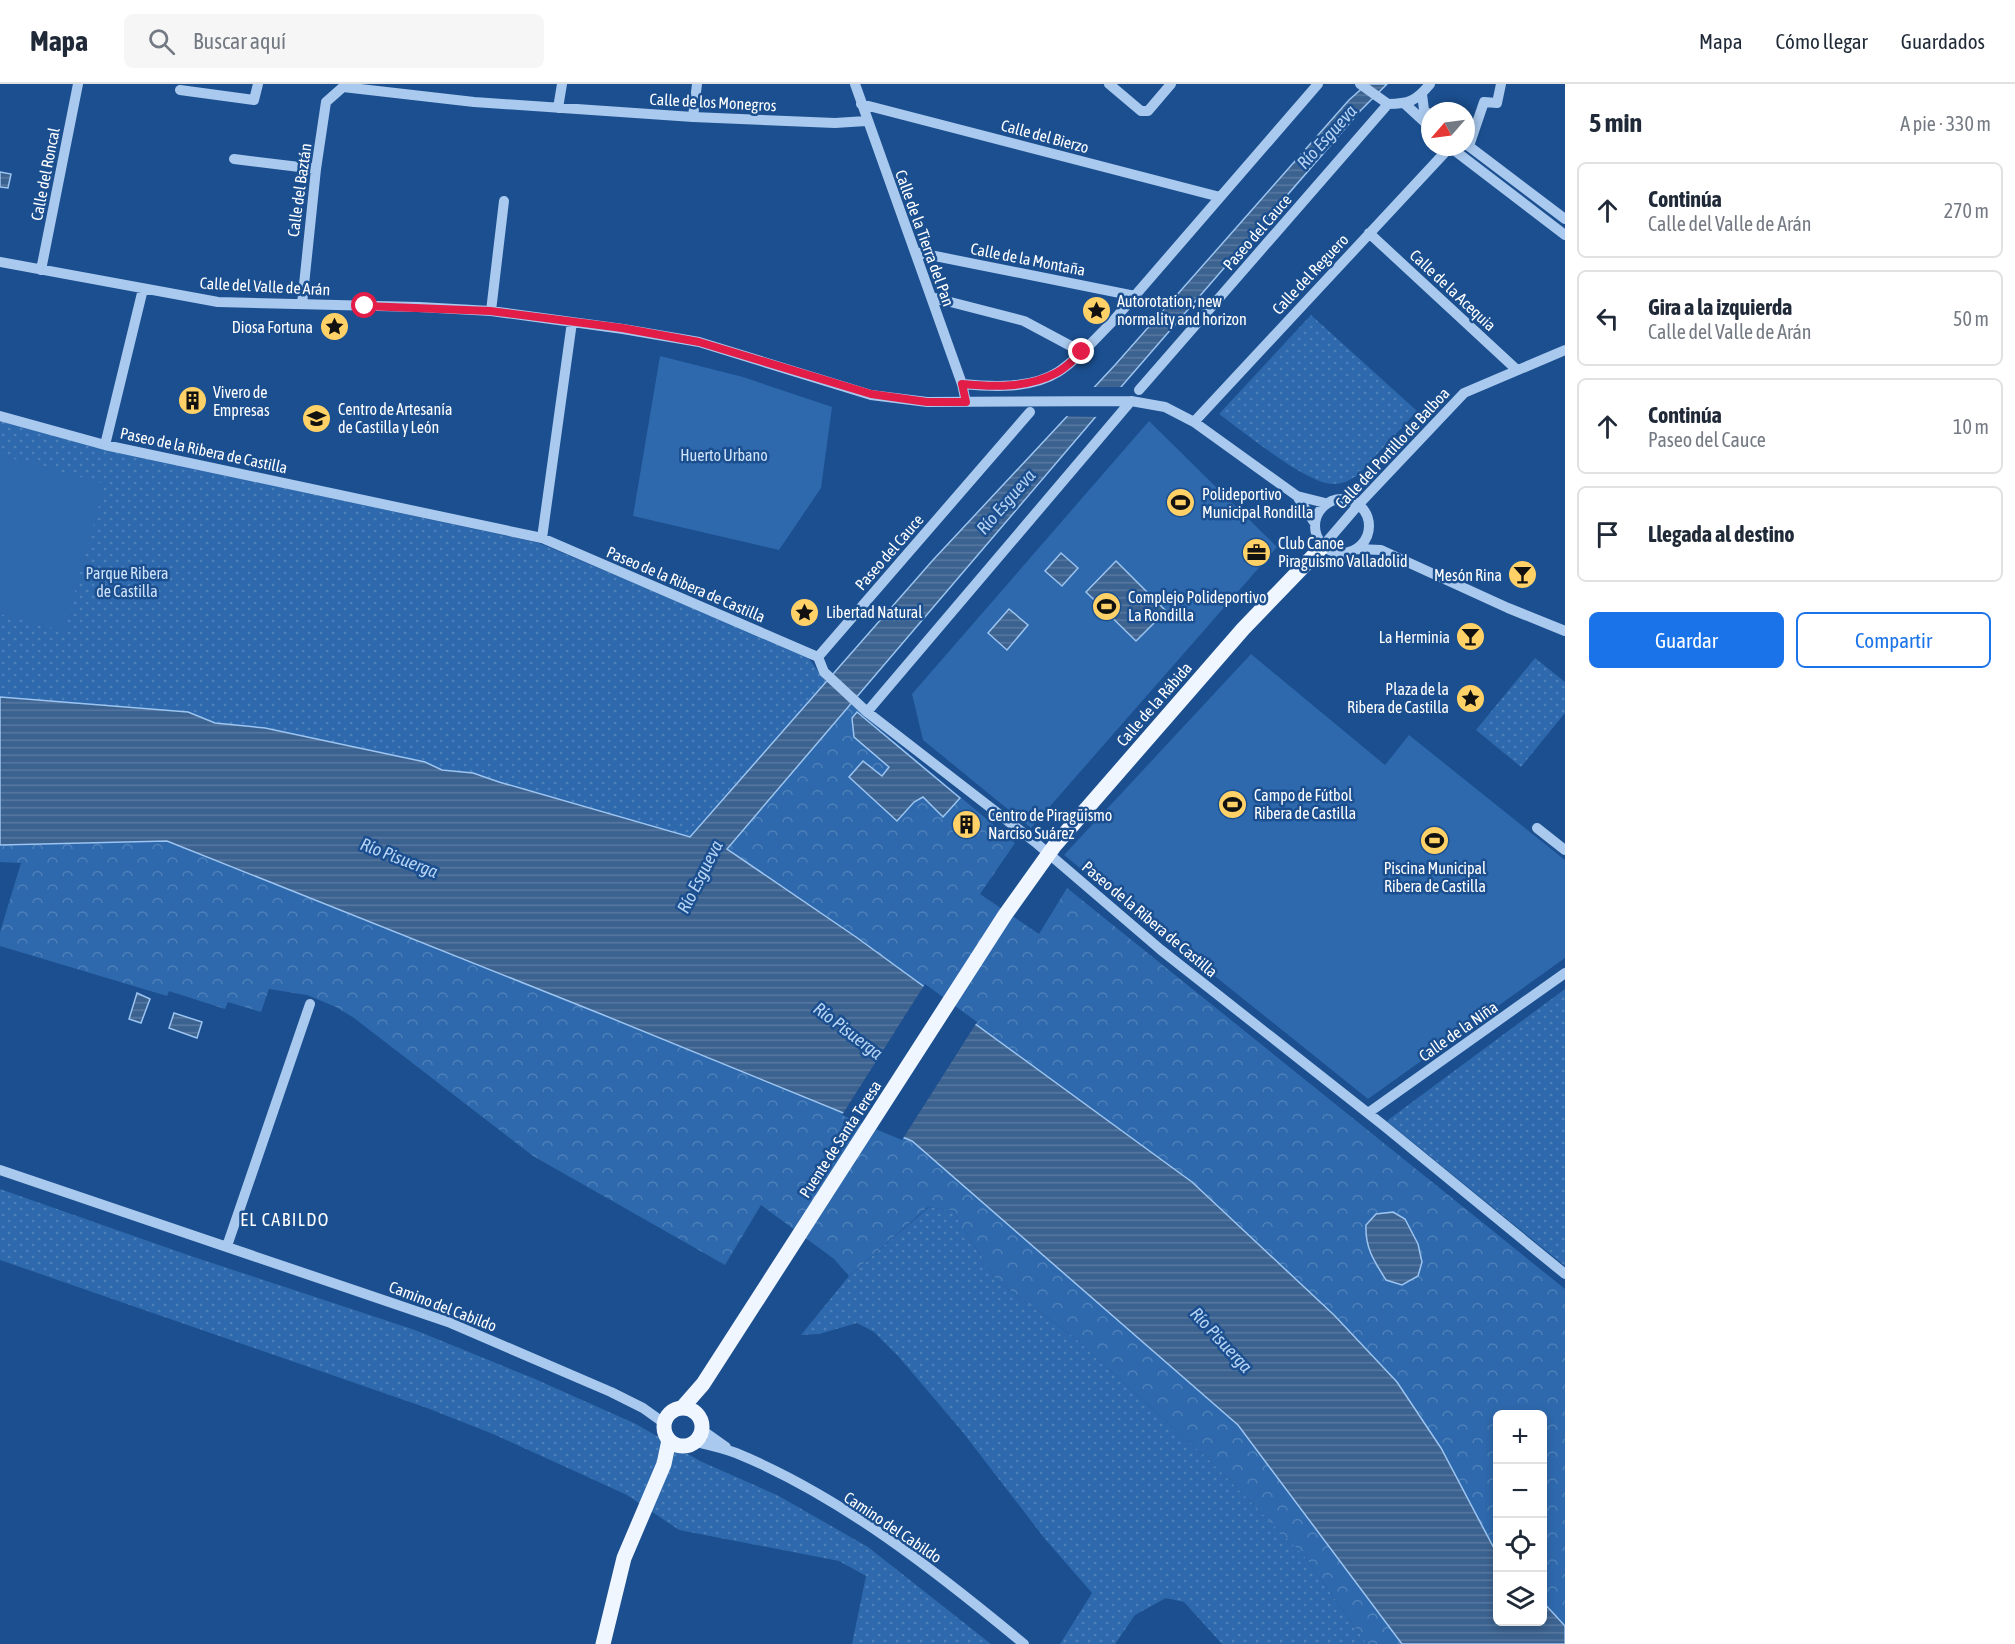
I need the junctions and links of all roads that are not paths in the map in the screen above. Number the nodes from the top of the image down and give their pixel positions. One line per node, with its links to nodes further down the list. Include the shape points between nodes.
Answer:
1 (78, 84): 36 (street, Calle del Roncal)
2 (258, 84): 13 (street, via 254,100)
3 (562, 84): 19 (street)
4 (698, 84): 20 (street)
5 (855, 84): 16 (street, Calle de la Tierra del Pan)
6 (1109, 84): 7 (street, via 1141,111 1148,111)
7 (1171, 84)
8 (1318, 84): 29 (street)
9 (1360, 84): 17 (street)
10 (1430, 84): 14 (street)
11 (1502, 84): 23 (street, via 1497,104 1484,102)
12 (342, 85): 19 (street, Calle de los Monegros); 28 (street, Calle del Baztán, via 326,102)
13 (180, 90)
14 (1422, 94): 15 (street); 18 (street)
15 (1423, 102)
16 (861, 104): 22 (street, Calle de la Tierra del Pan); 29 (street, Calle del Bierzo)
17 (1388, 104): 18 (street); 47 (street, Paseo del Cauce)
18 (1405, 104): 21 (street)
19 (558, 108): 20 (street, Calle de los Monegros)
20 (693, 117): 22 (street, Calle de los Monegros)
21 (1421, 119)
22 (867, 121): 34 (street, Calle de la Tierra del Pan)
23 (1475, 126)
24 (1475, 150): 31 (street)
25 (1441, 156): 32 (street, Calle del Reguero)
26 (1462, 156): 33 (street)
27 (234, 159): 28 (street)
28 (316, 169): 40 (street, Calle del Baztán)
29 (1220, 197): 38 (street)
30 (504, 201): 41 (street)
31 (1565, 219)
32 (1369, 232): 45 (street, Calle de la Acequia); 52 (street, Calle del Reguero)
33 (1565, 235)
34 (915, 252): 38 (street, Calle de la Montaña); 39 (street, Calle de la Tierra del Pan)
35 (0, 262): 36 (street, Calle del Valle de Arán)
36 (41, 270): 37 (street, Calle del Valle de Arán)
37 (143, 289): 40 (street, Calle del Valle de Arán, via 218,302); 53 (street, Paseo de la Ribera de Castilla)
38 (1135, 296): 44 (street)
39 (931, 297): 44 (street, via 1024,321); 46 (street, Calle de la Tierra del Pan)
40 (302, 304): 41 (street, Calle del Valle de Arán)
41 (490, 311): 42 (street, Calle del Valle de Arán)
42 (572, 322): 49 (street, Calle del Valle de Arán, via 699,342 871,394 927,402); 60 (street)
43 (1565, 350): 45 (street, Calle del Portillo de Balboa)
44 (1082, 352): 46 (street, via 1058,372 1035,383)
45 (1517, 370): 56 (street, Calle del Portillo de Balboa, via 1464,393)
46 (962, 384): 49 (street, Calle de la Tierra del Pan)
47 (1139, 390)
48 (1131, 401): 49 (street, Calle del Valle de Arán); 52 (street, Calle del Valle de Arán, via 1165,407); 66 (street)
49 (966, 402)
50 (1030, 412): 65 (street, Paseo del Cauce)
51 (0, 416): 53 (street, Paseo de la Ribera de Castilla)
52 (1194, 422): 54 (street, Calle del Valle de Arán)
53 (105, 445): 60 (street, Paseo de la Ribera de Castilla)
54 (1298, 496): 55 (street); 57 (street)
55 (1325, 503): 56 (street, via 1346,498); 57 (street)
56 (1359, 504): 58 (street, Calle del Portillo de Balboa); 59 (street, via 1367,516)
57 (1314, 522): 61 (street)
58 (1341, 525): 61 (street, Calle de la Rábida)
59 (1369, 531): 62 (street); 63 (street)
60 (542, 538): 65 (street, Paseo de la Ribera de Castilla)
61 (1323, 546): 62 (street, via 1341,553); 69 (main road, Calle de la Rábida, via 1243,629)
62 (1357, 549): 63 (street)
63 (1381, 550): 64 (street)
64 (1565, 631)
65 (818, 657): 66 (street, Paseo de la Ribera de Castilla, via 824,672)
66 (867, 712): 69 (street, Paseo de la Ribera de Castilla)
67 (1537, 828): 68 (street)
68 (1565, 850)
69 (1048, 853): 70 (main road, Calle de la Rábida); 73 (street, Paseo de la Ribera de Castilla, via 1161,950)
70 (1005, 915): 77 (main road, Puente de Santa Teresa)
71 (1565, 973): 73 (street, Calle de la Niña)
72 (310, 1004): 75 (street)
73 (1368, 1113): 76 (street, Paseo de la Ribera de Castilla)
74 (0, 1170): 75 (street, Camino del Cabildo)
75 (227, 1246): 80 (street, Camino del Cabildo, via 448,1322)
76 (1565, 1274)
77 (703, 1384): 78 (main road); 79 (main road)
78 (682, 1408): 79 (main road); 80 (main road)
79 (697, 1413): 81 (main road, via 702,1424)
80 (666, 1419): 82 (main road, via 664,1432)
81 (699, 1436): 82 (main road, via 691,1445); 84 (street, Camino del Cabildo, via 775,1470 848,1513 919,1561)
82 (675, 1443): 83 (main road, via 624,1558)
83 (603, 1644)
84 (1024, 1644)

